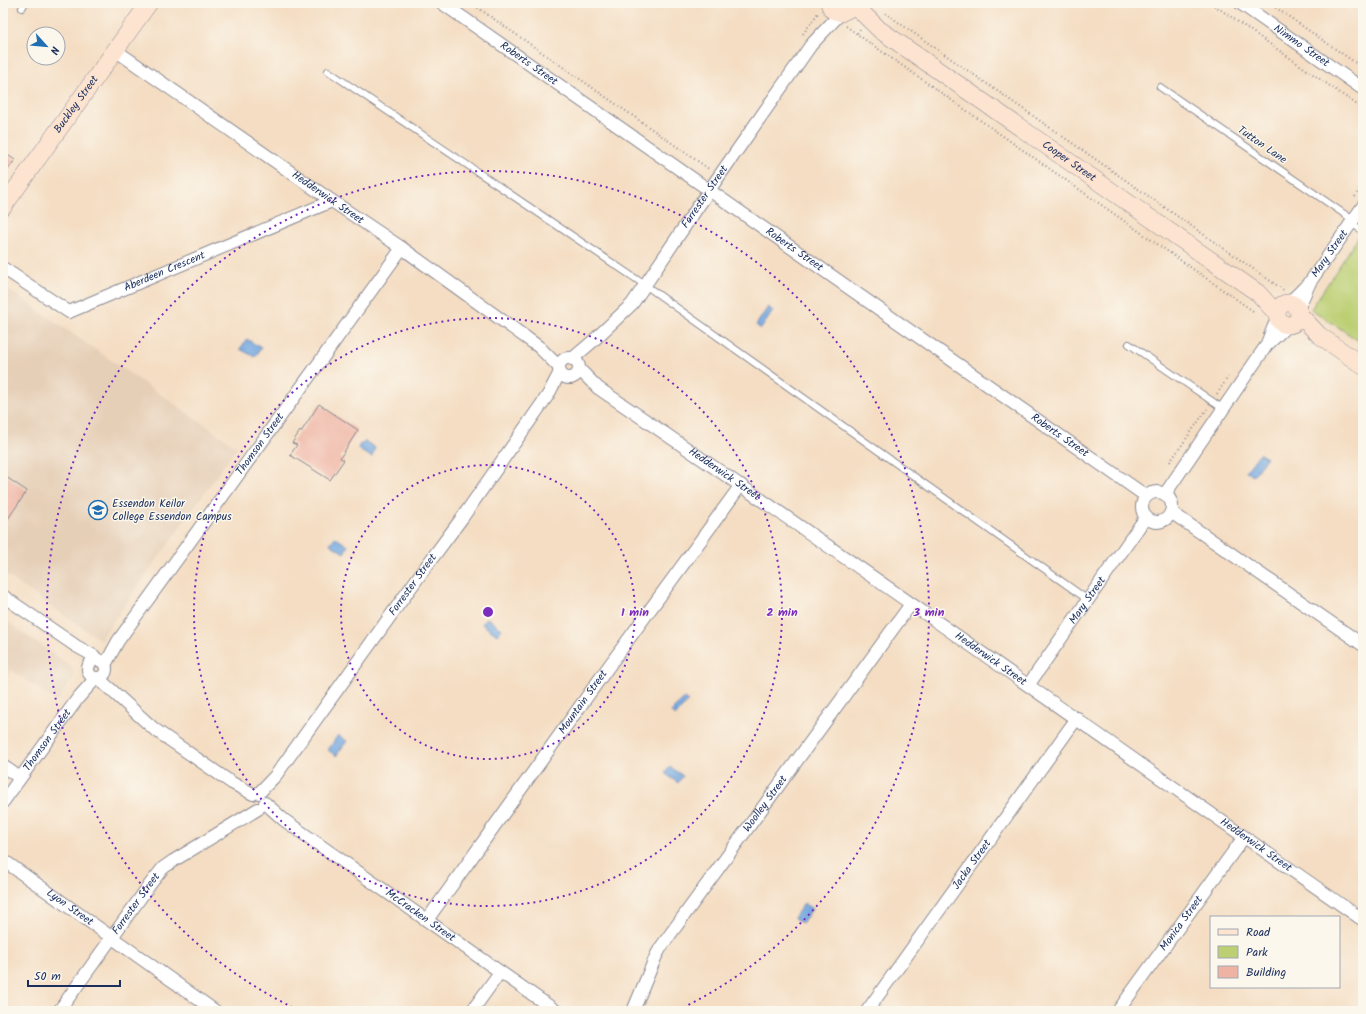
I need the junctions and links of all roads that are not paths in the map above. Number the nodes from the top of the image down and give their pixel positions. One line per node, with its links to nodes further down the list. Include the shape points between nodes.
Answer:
1 (149, 3): 5 (street, Buckley Street)
2 (442, 3): 9 (street, Roberts Street)
3 (1240, 3): 8 (street, Nimmo Street)
4 (841, 7): 9 (street, Forrester Street, via 811,45); 18 (street, Cooper Street, via 880,30)
5 (115, 50): 10 (street, Hedderwick Street); 11 (street, Buckley Street)
6 (328, 71): 17 (lane)
7 (1160, 87): 13 (lane, Tutton Lane)
8 (1363, 89)
9 (710, 190): 17 (street, Forrester Street); 25 (street, Roberts Street)
10 (332, 201): 15 (street, Hedderwick Street); 16 (street, Aberdeen Crescent, via 69,312)
11 (3, 206)
12 (1363, 206): 13 (street, Mary Street)
13 (1352, 221): 14 (lane, Tutton Lane); 18 (street, Mary Street)
14 (1363, 231)
15 (402, 248): 21 (street, Hedderwick Street); 32 (street, Thomson Street)
16 (3, 268)
17 (646, 286): 21 (street, Forrester Street, via 632,304); 29 (lane)
18 (1288, 314): 20 (street, Cooper Street); 22 (street, Mary Street)
19 (1129, 344): 22 (lane)
20 (1363, 366)
21 (569, 368): 23 (street, Hedderwick Street); 37 (street, Forrester Street)
22 (1222, 408): 24 (street, Mary Street)
23 (741, 485): 30 (street, Hedderwick Street); 41 (street, Mountain Street)
24 (1165, 494): 25 (street, via 1153,492); 26 (street, via 1171,502)
25 (1146, 496): 27 (street, via 1142,510)
26 (1171, 512): 27 (street, via 1160,521 1154,522); 31 (street)
27 (1146, 517): 29 (street, Mary Street)
28 (3, 596): 32 (street, McCracken Street, via 76,646)
29 (1088, 600): 33 (street, Mary Street)
30 (910, 604): 33 (street, Hedderwick Street); 49 (street, Woolley Street, via 661,948)
31 (1363, 645)
32 (97, 669): 36 (street, Thomson Street); 37 (street, McCracken Street, via 122,701 154,729)
33 (1028, 684): 34 (street, Hedderwick Street)
34 (1077, 718): 39 (street, Hedderwick Street); 50 (street, Jacka Street)
35 (3, 766): 36 (street)
36 (20, 778): 38 (street, Thomson Street)
37 (257, 801): 41 (street, McCracken Street); 43 (street, Forrester Street, via 237,821 163,868)
38 (3, 802)
39 (1244, 837): 42 (street, Hedderwick Street); 51 (street, Monica Street)
40 (3, 860): 43 (street, Lyon Street)
41 (427, 920): 44 (street, McCracken Street)
42 (1363, 920)
43 (112, 937): 45 (street, Forrester Street); 46 (street, Lyon Street)
44 (500, 972): 47 (street); 48 (street, McCracken Street)
45 (59, 1011)
46 (215, 1011)
47 (472, 1011)
48 (556, 1011)
49 (633, 1011)
50 (867, 1011)
51 (1118, 1011)

